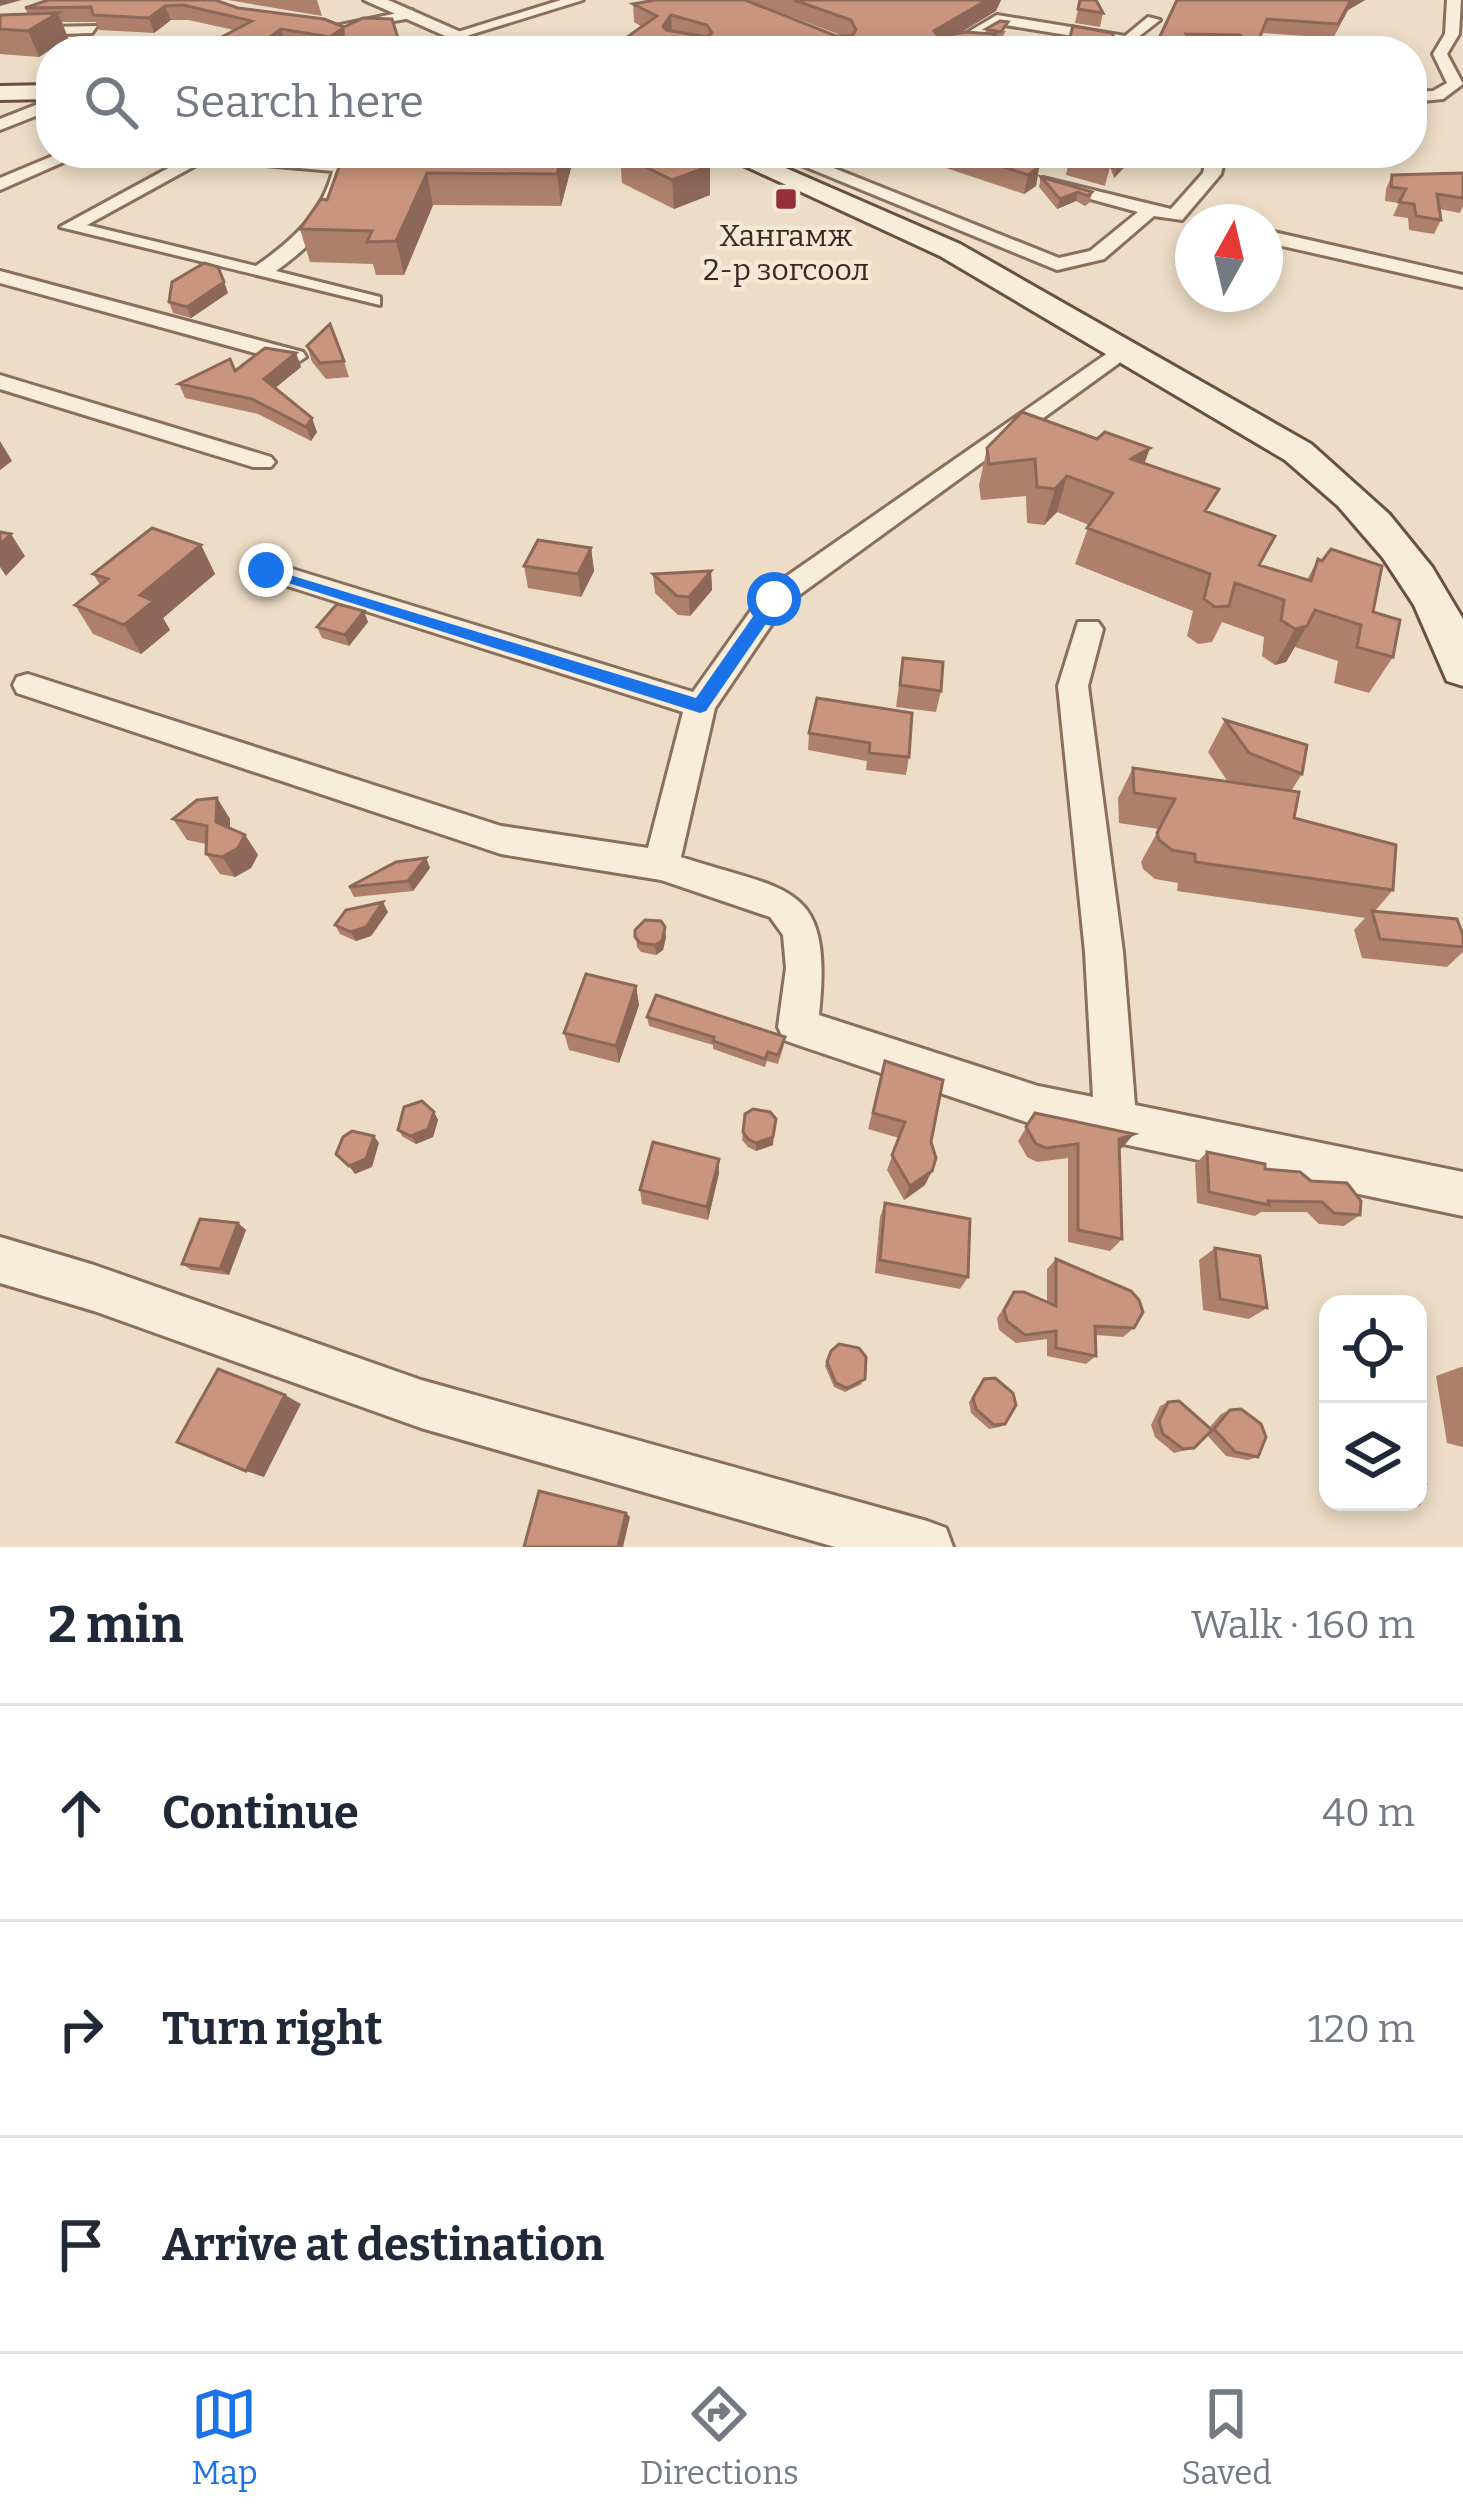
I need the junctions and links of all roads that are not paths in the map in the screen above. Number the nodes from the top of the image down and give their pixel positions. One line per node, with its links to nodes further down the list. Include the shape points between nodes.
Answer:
1 (373, 0): 5 (street)
2 (429, 0): 5 (street)
3 (576, 0): 11 (street)
4 (1454, 0): 18 (street, via 1452,34 1440,54 1455,84)
5 (405, 12): 9 (street); 11 (street)
6 (29, 14): 8 (street)
7 (1153, 20): 15 (street)
8 (0, 27): 10 (street)
9 (329, 27)
10 (92, 28)
11 (458, 34): 12 (street)
12 (462, 36)
13 (967, 36): 14 (street, via 997,19)
14 (1098, 36)
15 (1134, 36)
16 (36, 92): 17 (main road)
17 (0, 93)
18 (1427, 96)
19 (36, 110): 20 (street)
20 (0, 125)
21 (40, 168): 28 (street)
22 (181, 168): 33 (street, via 70,227)
23 (343, 168): 33 (street, via 322,220)
24 (764, 168): 37 (main road, via 950,250)
25 (818, 168): 30 (street, via 1057,264 1094,257)
26 (1054, 168): 30 (street, via 1032,176)
27 (1213, 168): 29 (street)
28 (0, 185)
29 (1185, 204)
30 (1150, 210): 31 (street)
31 (1175, 214)
32 (1283, 240): 35 (street)
33 (260, 273): 36 (street)
34 (0, 278): 38 (street)
35 (1463, 281)
36 (373, 301)
37 (1125, 348): 43 (main road, via 1264,430 1368,512 1418,574); 45 (street, via 774,599)
38 (295, 357)
39 (0, 382): 40 (street)
40 (262, 462)
41 (266, 570): 45 (street)
42 (1088, 629): 47 (street, via 1073,686)
43 (1463, 670)
44 (28, 685): 46 (street, via 501,840)
45 (700, 706): 46 (street)
46 (661, 865): 47 (street, via 783,906 801,930 798,1027 1038,1106)
47 (1114, 1121): 48 (street)
48 (1463, 1194)
49 (0, 1260): 50 (street, via 422,1404)
50 (927, 1547)

